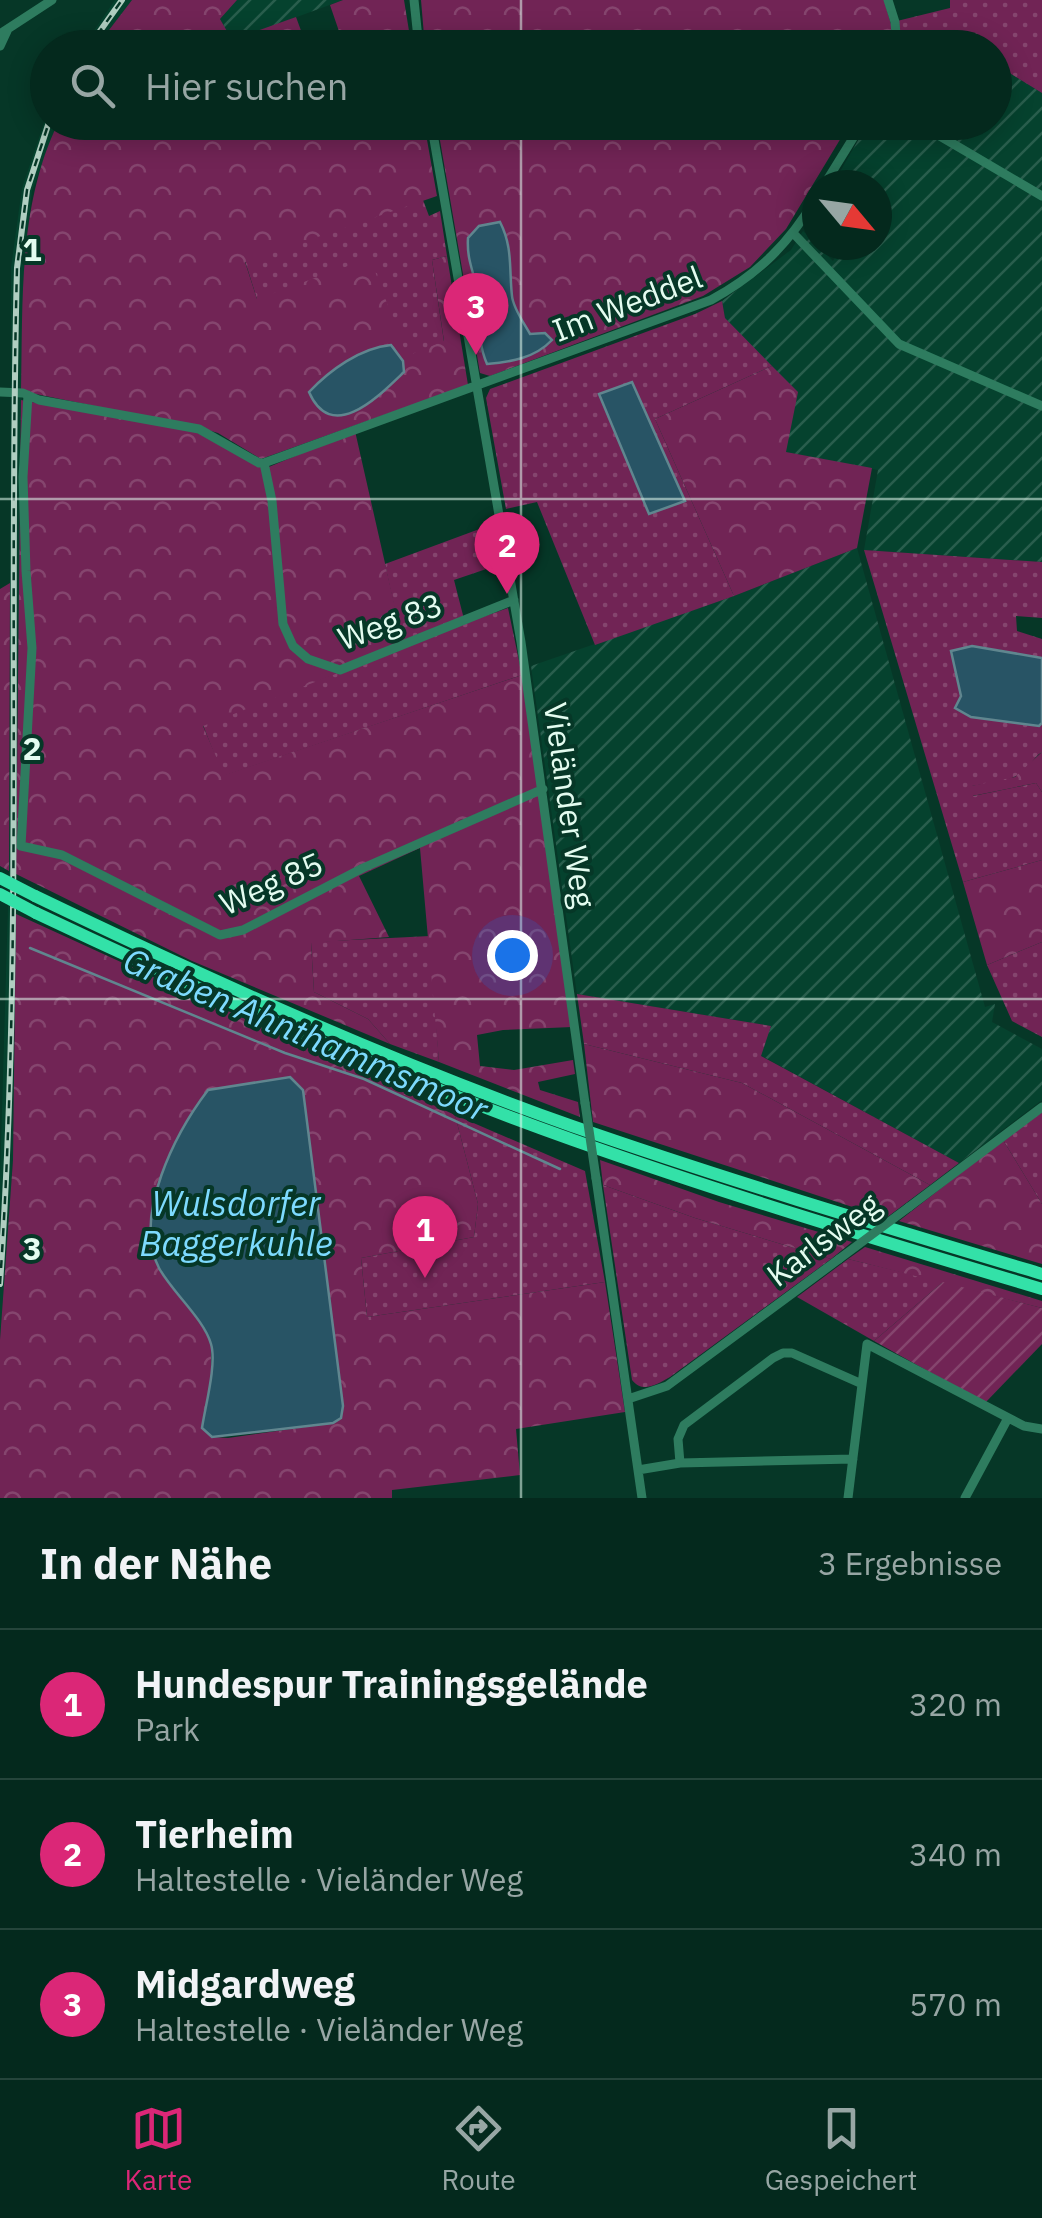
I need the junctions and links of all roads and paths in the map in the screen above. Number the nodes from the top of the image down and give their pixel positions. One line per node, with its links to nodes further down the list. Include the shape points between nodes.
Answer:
1 (52, 0): 6 (street)
2 (414, 0): 4 (street)
3 (888, 0): 5 (street)
4 (416, 30)
5 (896, 30)
6 (4, 32): 7 (street)
7 (0, 46)
8 (434, 140): 15 (street, Vieländer Weg)
9 (852, 140): 11 (street)
10 (947, 140): 12 (street)
11 (833, 170)
12 (1042, 196)
13 (802, 221): 14 (street, Im Weddel)
14 (794, 234): 15 (street, Im Weddel, via 711,300); 18 (street, via 899,344)
15 (477, 386): 19 (street, Im Weddel); 20 (street, Vieländer Weg)
16 (0, 392): 17 (street)
17 (28, 395): 19 (street, via 199,429); 21 (street, Weg 85, via 23,477 32,648 22,846 62,855 220,935 243,930)
18 (1042, 406)
19 (264, 463): 20 (street, Weg 83, via 283,624 292,646 308,659 340,670)
20 (514, 600): 21 (street, Vieländer Weg)
21 (542, 788): 28 (street, Vieländer Weg, bridge)
22 (0, 878): 25 (highway, bridge, via 221,983 568,1124)
23 (0, 894): 26 (highway, bridge, via 304,1034 516,1119 728,1194)
24 (1042, 1107): 28 (street, Karlsweg, bridge, via 667,1386)
25 (1042, 1274)
26 (1042, 1289)
27 (862, 1384): 29 (street, via 867,1344); 31 (street); 32 (street, via 792,1352 773,1358 684,1425)
28 (628, 1398): 33 (street, Vieländer Weg)
29 (1008, 1418): 30 (street); 36 (street)
30 (1042, 1429)
31 (853, 1459): 32 (street); 35 (street)
32 (680, 1462): 33 (street)
33 (638, 1470): 34 (street, Vieländer Weg)
34 (642, 1498)
35 (848, 1498)
36 (965, 1498)

